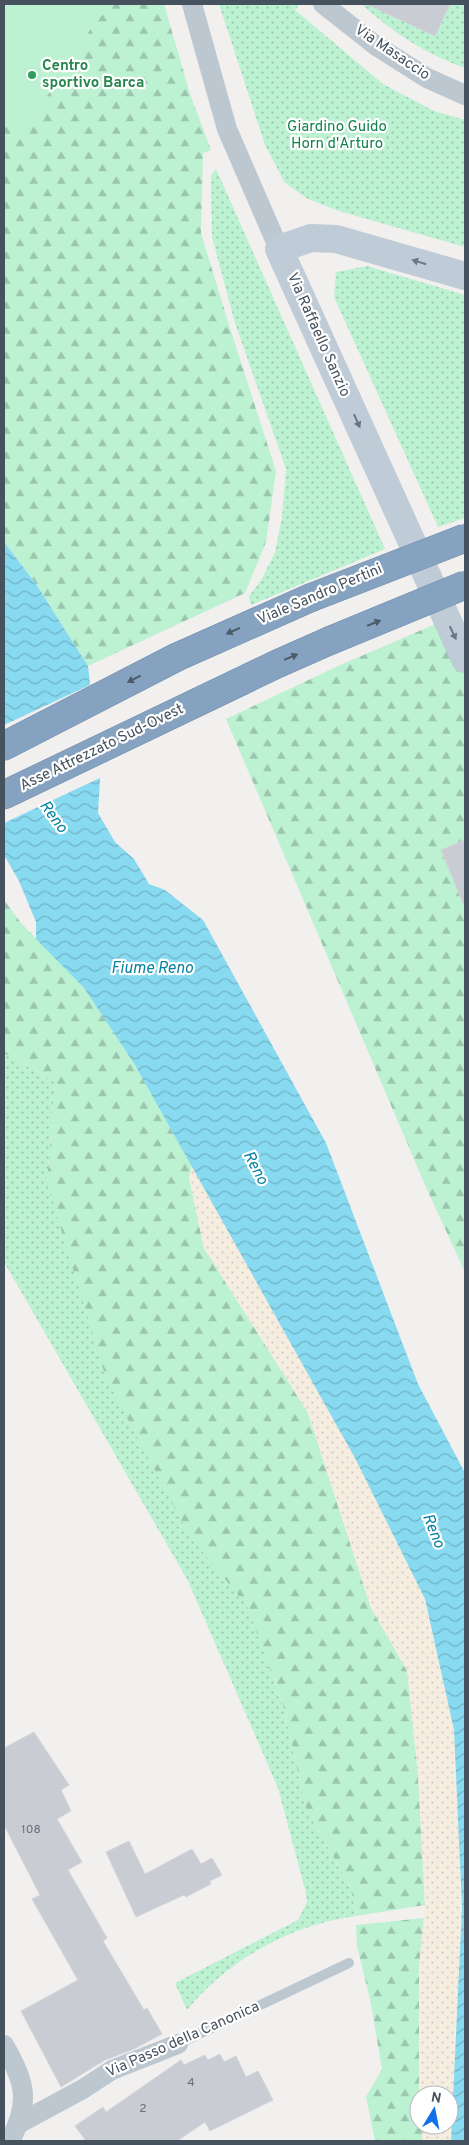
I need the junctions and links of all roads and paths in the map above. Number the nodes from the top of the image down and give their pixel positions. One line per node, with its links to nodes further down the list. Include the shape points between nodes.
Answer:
1 (192, 4): 4 (street, Via Raffaello Sanzio, via 227,129)
2 (324, 4): 3 (street, Via Masaccio, via 375,45 427,78)
3 (465, 95)
4 (279, 249): 5 (street, one-way to 4, via 336,239 311,238); 8 (street, Via Raffaello Sanzio, one-way to 8)
5 (465, 276)
6 (465, 538): 9 (highway, Viale Sandro Pertini, one-way to 9, bridge, via 310,598 177,657)
7 (465, 585): 10 (highway, Asse Attrezzato Sud-Ovest, one-way to 7, bridge, via 329,641)
8 (465, 659)
9 (4, 746)
10 (4, 795)
11 (349, 1963): 12 (lane, Via Passo della Canonica)
12 (178, 2044): 14 (street, Via Passo della Canonica, via 112,2070)
13 (4, 2045): 14 (street, via 19,2070 24,2095)
14 (20, 2123): 15 (street)
15 (10, 2141)

